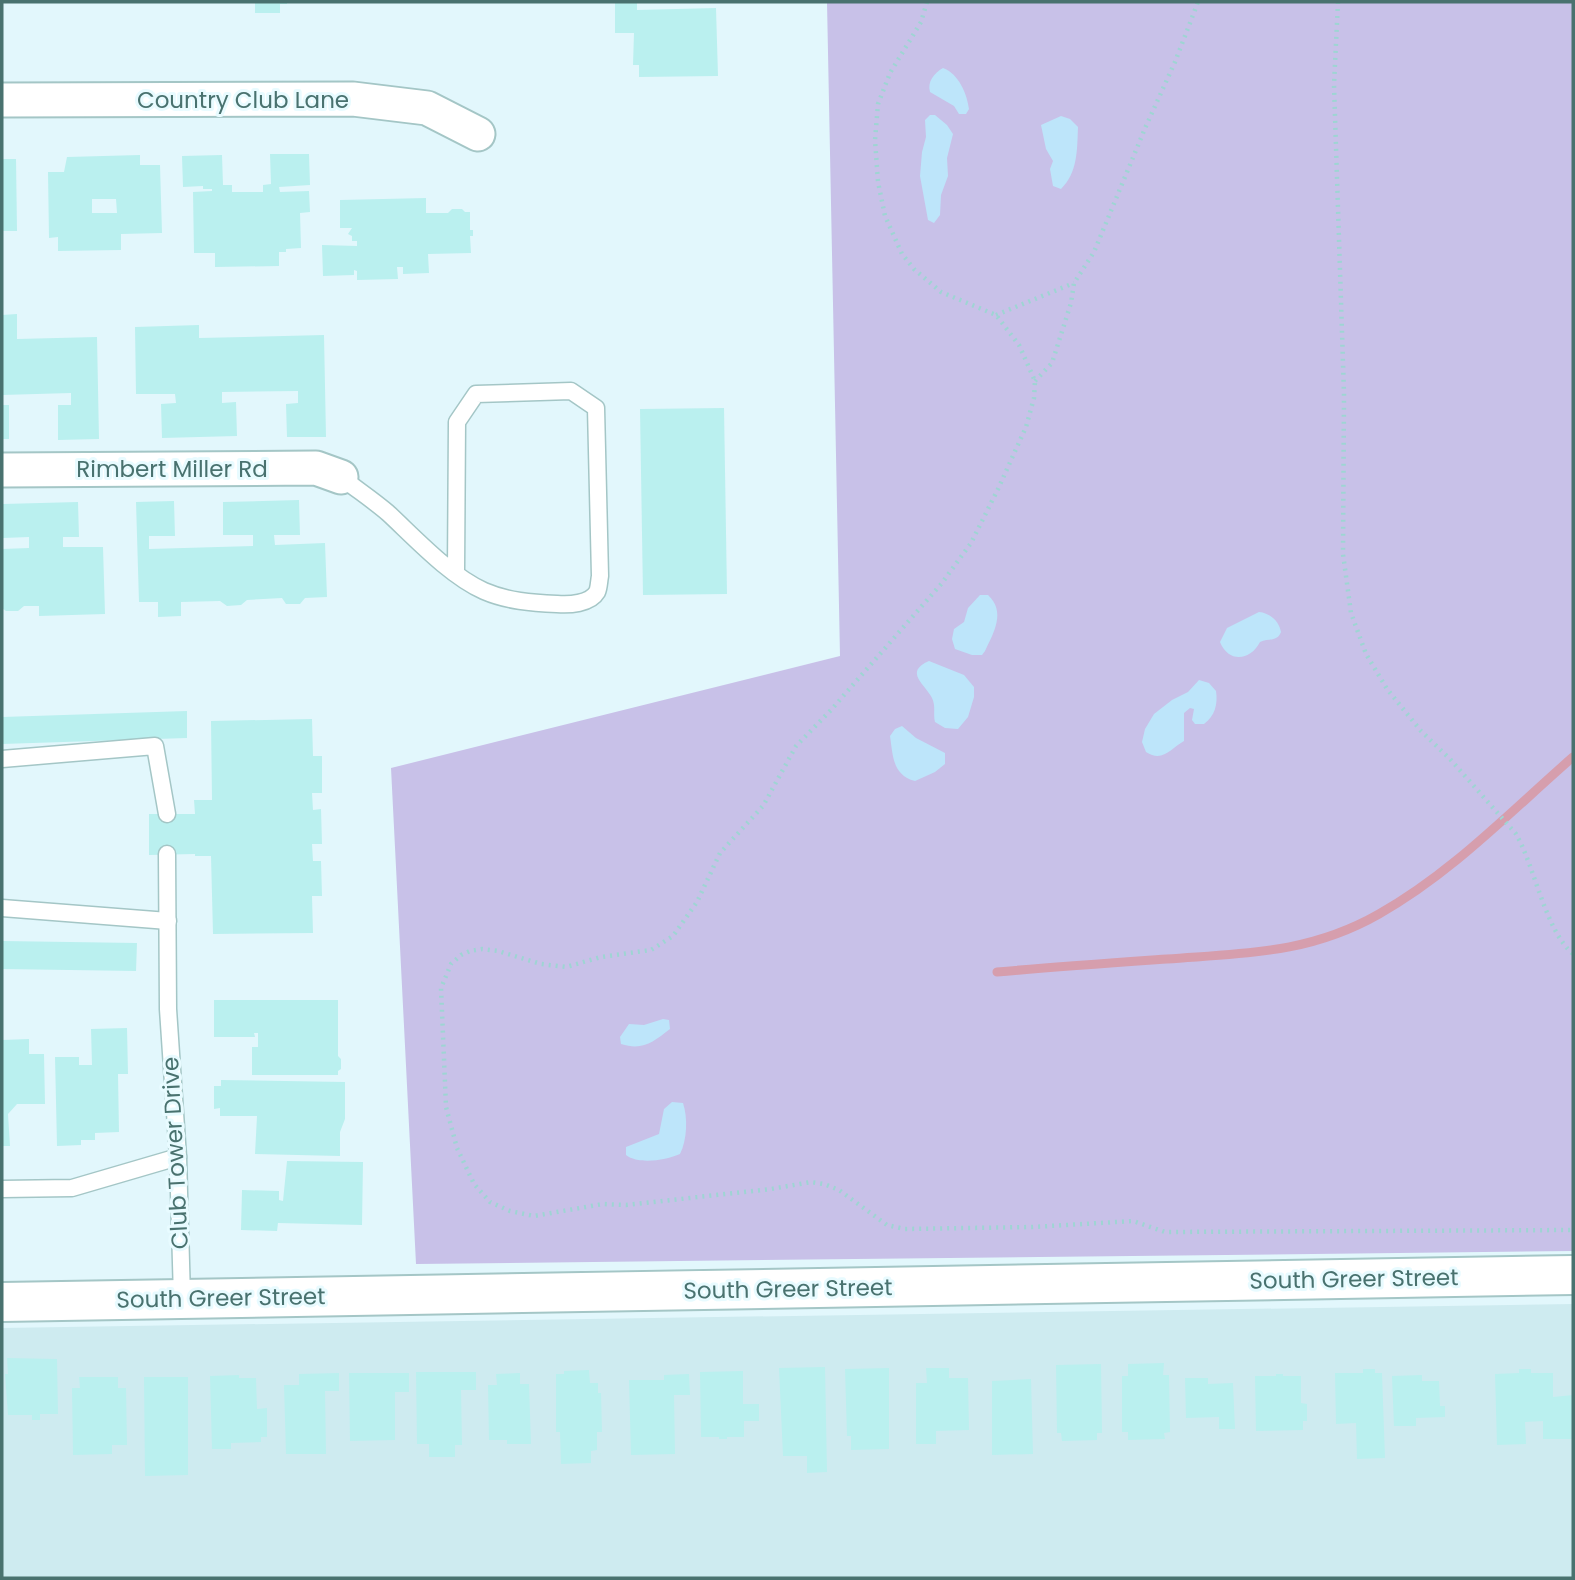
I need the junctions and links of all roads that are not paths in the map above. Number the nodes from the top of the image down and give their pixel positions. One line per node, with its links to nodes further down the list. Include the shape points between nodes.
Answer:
1 (2, 100): 2 (street, Country Club Lane, via 353,99 427,108)
2 (478, 134)
3 (2, 470): 4 (street, Rimbert Miller Rd, via 316,468)
4 (341, 477): 5 (lane)
5 (456, 572): 5 (lane, via 481,590 532,603 568,605 597,592 596,408 571,391 476,394 457,422)
6 (2, 759): 7 (lane, via 155,746)
7 (167, 814)
8 (167, 855): 10 (lane, Club Tower Drive)
9 (2, 908): 10 (lane)
10 (167, 920): 11 (lane, Club Tower Drive)
11 (178, 1157): 12 (lane, via 72,1188); 14 (lane, Club Tower Drive)
12 (2, 1189)
13 (1573, 1275): 14 (street, South Greer Street)
14 (182, 1298): 15 (street, South Greer Street)
15 (2, 1302)

